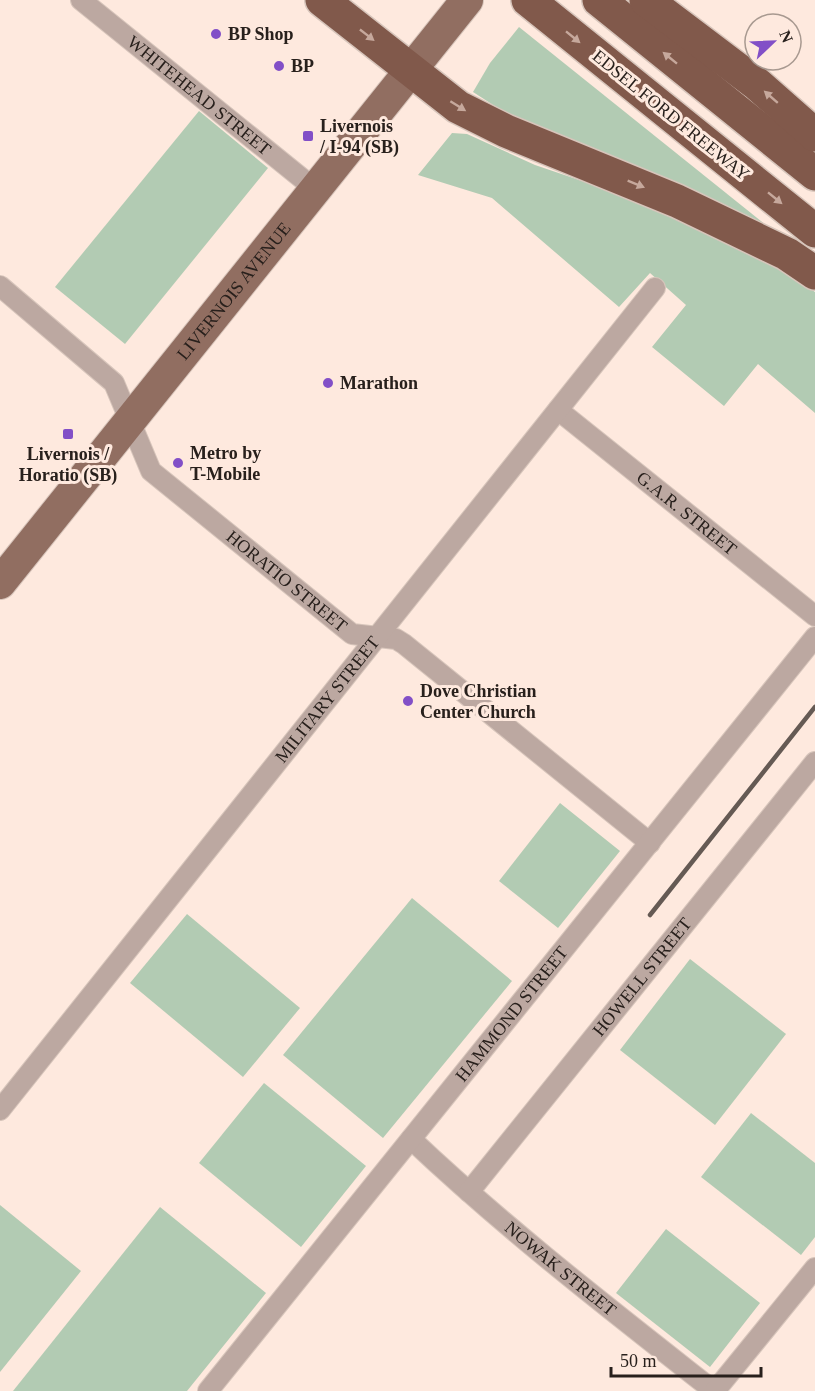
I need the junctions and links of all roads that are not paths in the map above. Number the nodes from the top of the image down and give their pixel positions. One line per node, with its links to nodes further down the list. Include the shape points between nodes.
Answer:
1 (81, 0): 10 (street, WHITEHEAD STREET)
2 (322, 0): 7 (highway, one-way to 7)
3 (467, 0): 7 (main road, LIVERNOIS AVENUE)
4 (528, 0): 11 (highway, EDSEL FORD FREEWAY, one-way to 11)
5 (599, 0): 9 (highway, one-way to 5)
6 (646, 0): 8 (highway, one-way to 6, via 757,84)
7 (418, 62): 10 (main road, LIVERNOIS AVENUE); 12 (highway, one-way to 12, via 458,107 506,131 677,201 787,254)
8 (815, 135)
9 (815, 174)
10 (315, 189): 16 (main road, LIVERNOIS AVENUE)
11 (815, 231)
12 (815, 273)
13 (0, 286): 16 (street, HORATIO STREET, via 114,383)
14 (655, 288): 15 (street, MILITARY STREET)
15 (558, 410): 18 (street, G.A.R. STREET); 20 (street, MILITARY STREET)
16 (131, 419): 17 (main road, LIVERNOIS AVENUE); 20 (street, HORATIO STREET, via 151,471 352,634)
17 (0, 583)
18 (815, 616)
19 (815, 636): 22 (street, HAMMOND STREET)
20 (376, 638): 22 (street, HORATIO STREET, via 396,639 404,644); 23 (street, MILITARY STREET)
21 (815, 762): 25 (street, HOWELL STREET)
22 (650, 843): 24 (street, HAMMOND STREET)
23 (0, 1110)
24 (411, 1139): 25 (street, NOWAK STREET); 27 (street, HAMMOND STREET)
25 (469, 1192): 28 (street, NOWAK STREET)
26 (815, 1268): 28 (street)
27 (208, 1391)
28 (715, 1391)

